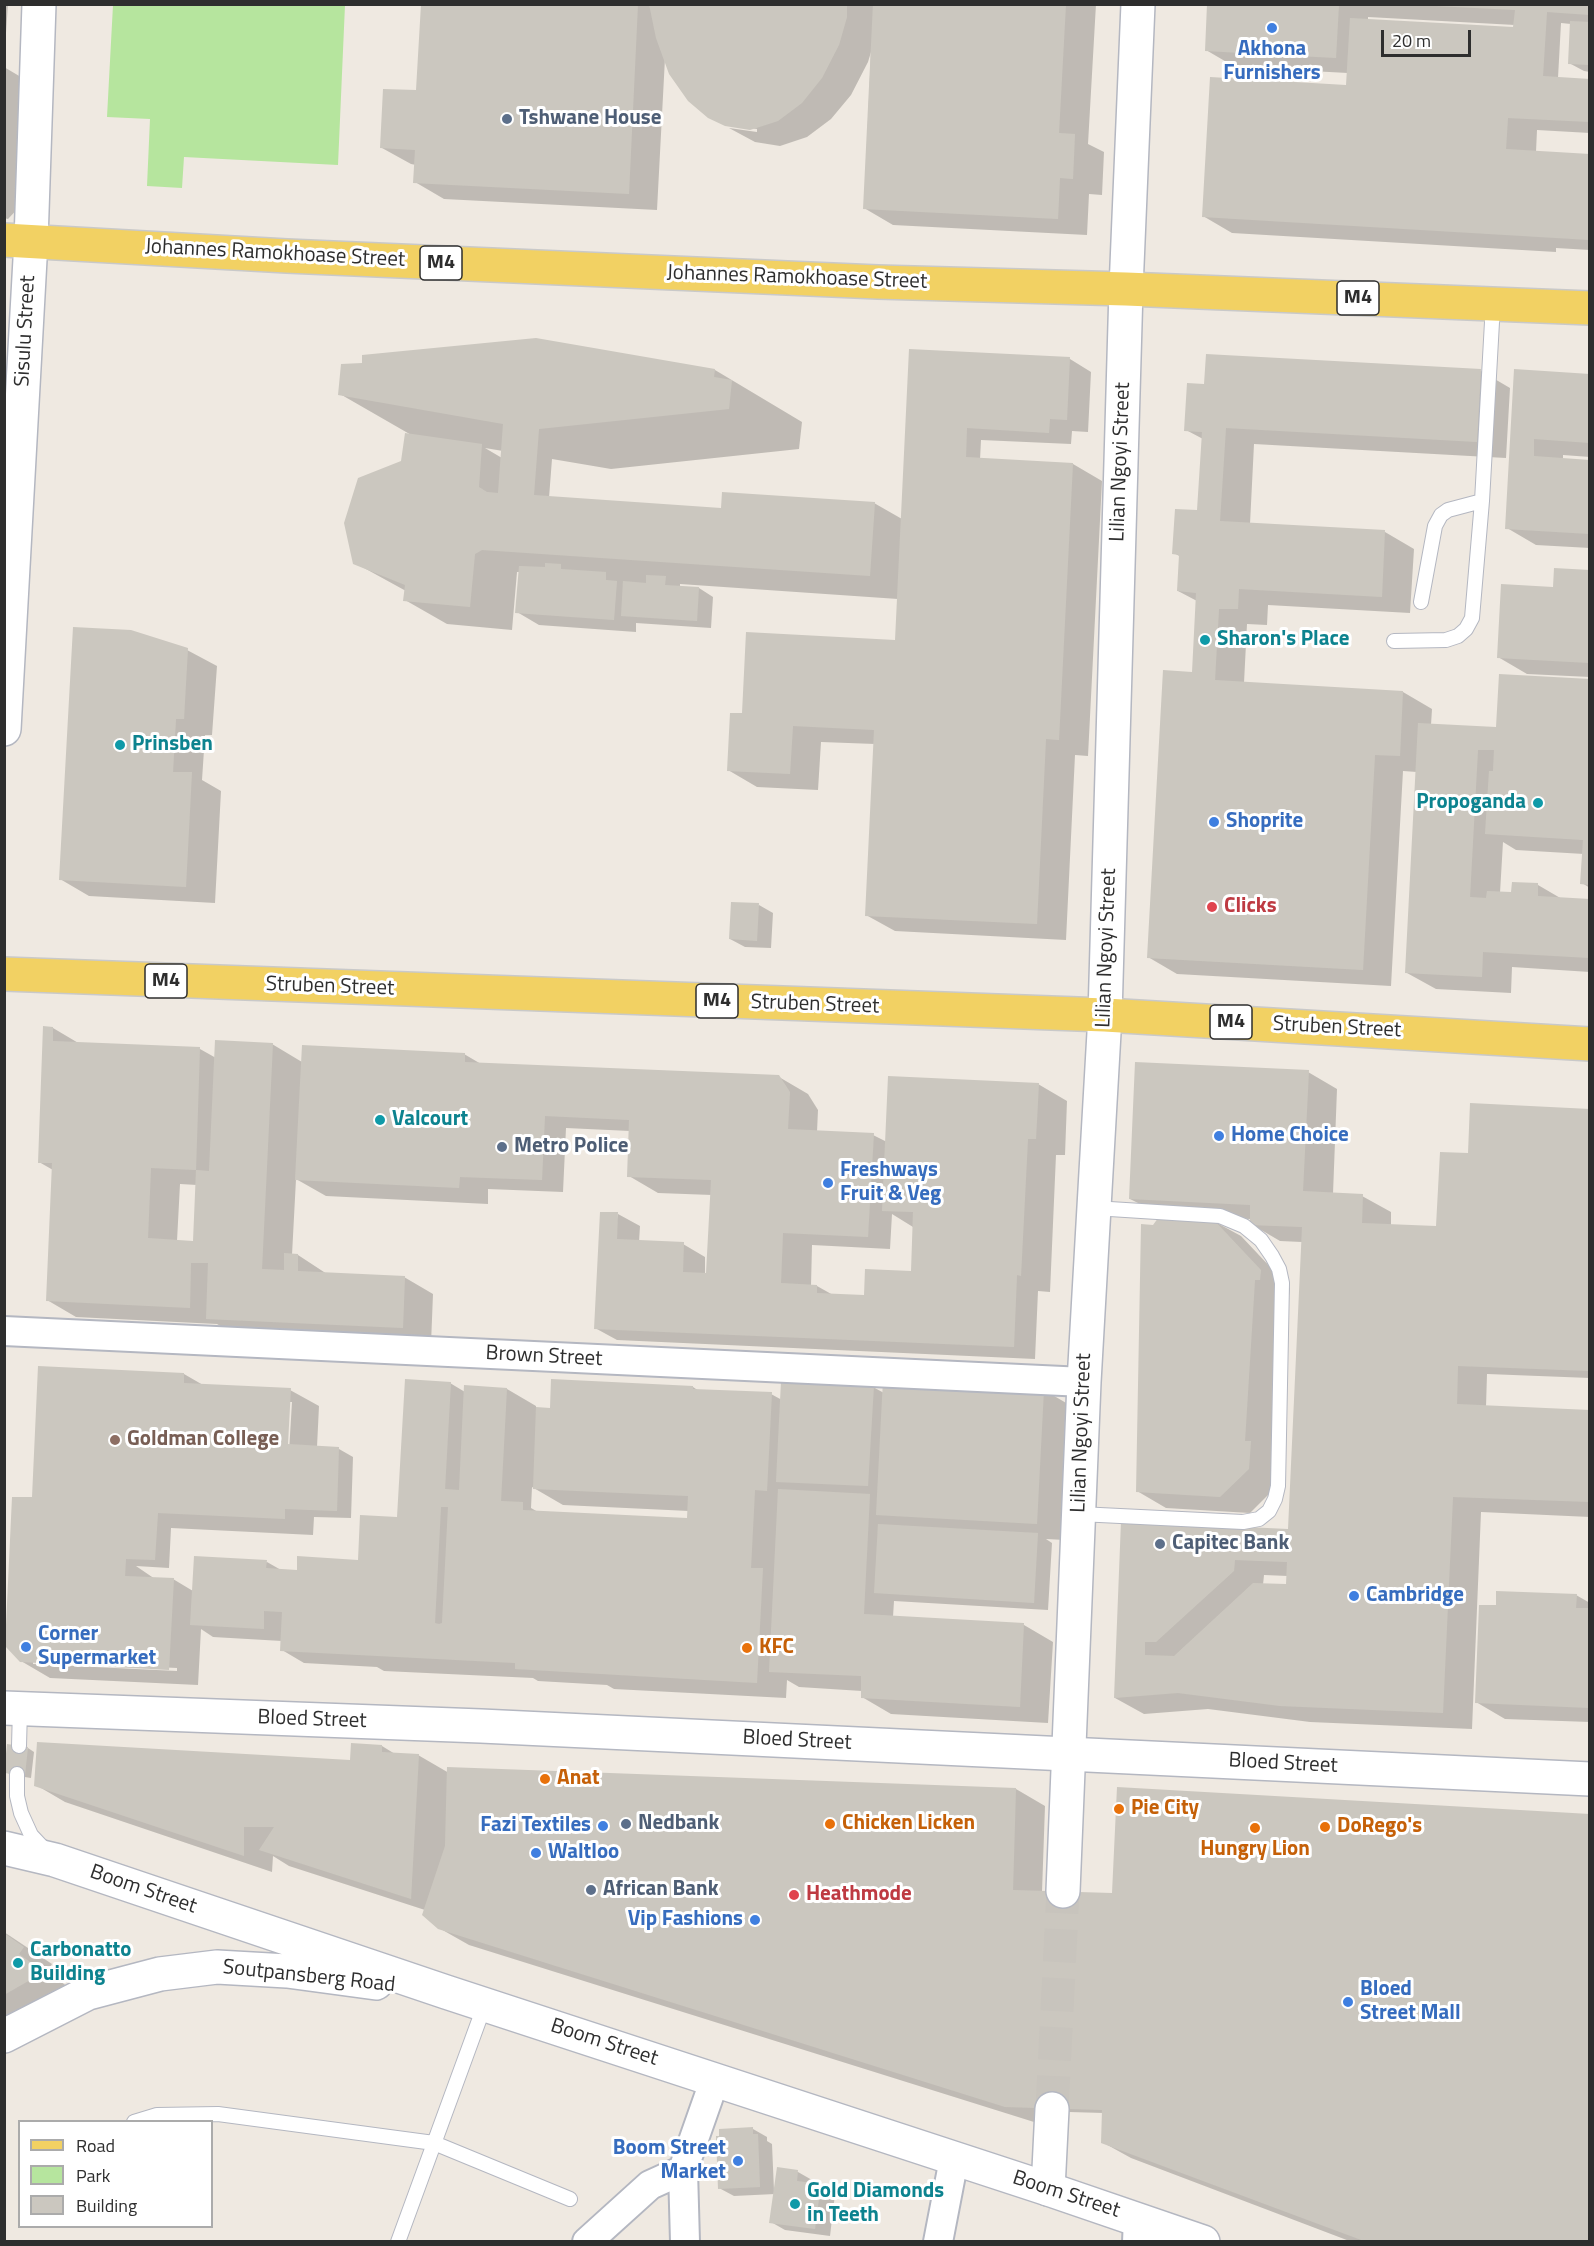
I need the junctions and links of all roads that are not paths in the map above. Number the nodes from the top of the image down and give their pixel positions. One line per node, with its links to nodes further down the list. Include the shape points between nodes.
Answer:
1 (39, 4): 3 (main road, Sisulu Street)
2 (1138, 4): 4 (main road, Lilian Ngoyi Street)
3 (18, 240): 4 (main road, Johannes Ramokhoase Street / M4, via 878,282); 8 (main road, Sisulu Street)
4 (1126, 289): 5 (main road, Johannes Ramokhoase Street / M4); 13 (main road, Lilian Ngoyi Street)
5 (1493, 304): 6 (main road, Johannes Ramokhoase Street / M4); 7 (lane)
6 (1590, 309)
7 (1482, 501): 9 (lane, via 1441,515 1435,526); 10 (lane, via 1472,618 1466,629 1446,640)
8 (8, 600): 11 (main road, Sisulu Street)
9 (1420, 602)
10 (1394, 640)
11 (4, 729)
12 (4, 974): 13 (main road, Struben Street / M4)
13 (1105, 1015): 14 (main road, Struben Street / M4); 15 (main road, Lilian Ngoyi Street)
14 (1590, 1044)
15 (1094, 1208): 17 (main road, Lilian Ngoyi Street); 18 (lane, via 1220,1216 1244,1226 1272,1256 1282,1283 1278,1486 1269,1511 1259,1520)
16 (4, 1331): 17 (street, Brown Street)
17 (1084, 1382): 18 (main road, Lilian Ngoyi Street)
18 (1079, 1514): 21 (main road, Lilian Ngoyi Street)
19 (12, 1708): 20 (lane); 21 (main road, Bloed Street)
20 (19, 1746)
21 (1069, 1754): 23 (main road, Bloed Street); 26 (main road, Lilian Ngoyi Street)
22 (17, 1774): 25 (lane, via 17,1796 31,1835)
23 (1590, 1779)
24 (4, 1833): 25 (main road, Boom Street)
25 (31, 1854): 27 (main road, Boom Street)
26 (1063, 1891)
27 (446, 1992): 28 (main road, Boom Street); 29 (main road, Soutpansberg Road, via 287,1971 217,1967 160,1974 88,1993)
28 (485, 2004): 30 (main road, Boom Street); 33 (lane)
29 (4, 2036)
30 (715, 2079): 34 (main road, Boom Street); 35 (street)
31 (1052, 2109): 36 (main road)
32 (138, 2120): 33 (lane, via 157,2115 218,2114)
33 (434, 2143): 37 (lane); 39 (lane)
34 (954, 2159): 36 (main road, Boom Street); 42 (street)
35 (683, 2170): 40 (street, via 650,2185); 41 (street)
36 (1048, 2189): 38 (main road, Boom Street)
37 (570, 2199)
38 (1138, 2231): 43 (main road, Boom Street)
39 (398, 2241)
40 (586, 2241)
41 (685, 2241)
42 (938, 2241)
43 (1203, 2241)

